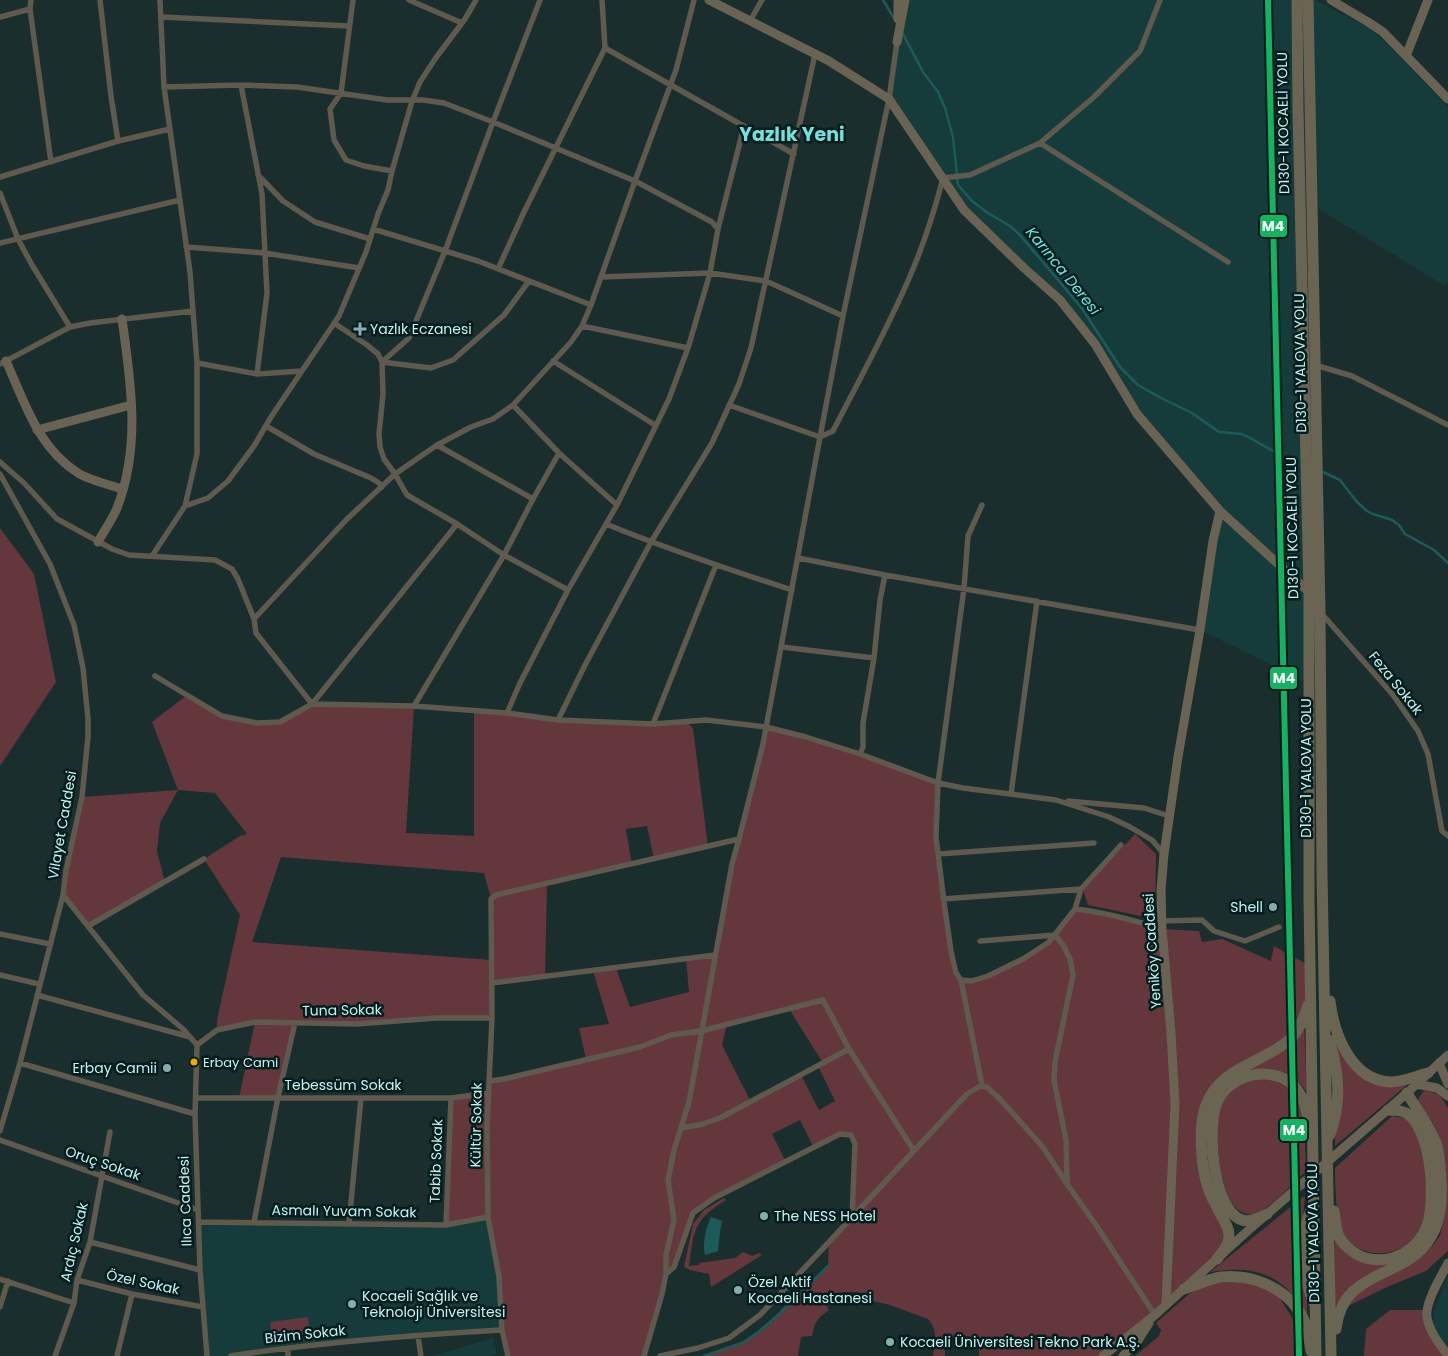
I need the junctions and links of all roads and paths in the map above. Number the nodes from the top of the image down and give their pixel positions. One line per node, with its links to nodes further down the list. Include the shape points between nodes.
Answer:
1 (31, 0): 18 (street)
2 (100, 0): 38 (street)
3 (160, 0): 20 (street)
4 (353, 0): 23 (street)
5 (409, 0): 22 (street)
6 (476, 0): 22 (street)
7 (540, 0): 35 (street)
8 (602, 0): 25 (street)
9 (694, 0): 28 (street)
10 (709, 0): 21 (street)
11 (762, 0): 21 (street)
12 (1160, 0): 39 (street, via 1140,51 1094,97)
13 (1297, 0): 112 (highway, D130-1 KOCAELİ YOLU)
14 (1308, 0): 77 (highway, D130-1 YALOVA YOLU)
15 (1331, 0): 27 (street, via 1375,26)
16 (1428, 0): 27 (street)
17 (901, 3): 24 (street)
18 (30, 9): 19 (street); 42 (street)
19 (0, 16)
20 (161, 17): 23 (street); 30 (street)
21 (750, 21): 26 (street)
22 (462, 23): 34 (street, via 434,59)
23 (349, 26): 31 (street)
24 (897, 42): 32 (street)
25 (605, 48): 28 (street); 40 (street)
26 (815, 54): 32 (street); 41 (street)
27 (1406, 56): 33 (street)
28 (671, 84): 37 (street); 47 (street)
29 (240, 85): 30 (street); 31 (street, via 297,87); 44 (street)
30 (164, 87): 36 (street)
31 (340, 93): 34 (street); 43 (street, via 330,109 334,140 346,160)
32 (889, 99): 46 (street); 67 (street)
33 (1448, 99)
34 (412, 101): 35 (street, via 444,103); 43 (street)
35 (493, 122): 40 (street); 56 (street)
36 (170, 129): 38 (street); 49 (street)
37 (749, 129): 41 (street); 51 (street, via 744,126)
38 (118, 141): 42 (street)
39 (1040, 143): 46 (street, via 970,174); 58 (street)
40 (555, 149): 47 (street); 60 (street)
41 (794, 154): 64 (street)
42 (51, 162): 45 (street)
43 (392, 171): 50 (street)
44 (258, 175): 52 (street, via 283,201 315,222); 57 (street)
45 (0, 177)
46 (947, 178): 87 (street, via 896,307 833,431); 99 (street, via 964,210 1060,300 1095,344 1137,414)
47 (635, 181): 51 (street, via 712,222); 62 (street)
48 (0, 193): 53 (street)
49 (180, 200): 53 (street); 55 (street)
50 (373, 229): 52 (street); 56 (street)
51 (718, 229): 61 (street)
52 (370, 238): 59 (street)
53 (18, 239): 54 (street); 71 (street)
54 (0, 243)
55 (186, 248): 57 (street); 66 (street)
56 (445, 251): 60 (street); 75 (street, via 409,338)
57 (265, 253): 59 (street); 79 (street, via 267,293)
58 (1228, 262)
59 (359, 268): 69 (street)
60 (498, 269): 63 (street)
61 (710, 273): 62 (street); 64 (street); 72 (street)
62 (601, 277): 65 (street)
63 (530, 281): 65 (street); 75 (street, via 504,315 453,360 431,368)
64 (766, 281): 67 (street); 82 (street, via 752,348)
65 (591, 305): 70 (street)
66 (194, 311): 68 (street); 76 (street)
67 (843, 316): 87 (street)
68 (122, 319): 71 (street); 80 (street)
69 (334, 323): 75 (street, via 367,345); 78 (street)
70 (582, 326): 72 (street); 73 (street)
71 (70, 327): 74 (street)
72 (688, 348): 83 (street, via 669,399)
73 (554, 361): 81 (street); 83 (street)
74 (2, 362): 86 (street)
75 (382, 362): 92 (street, via 380,447)
76 (197, 363): 79 (street); 98 (street, via 197,454)
77 (1315, 364): 84 (street, via 1352,376); 114 (highway, D130-1 YALOVA YOLU)
78 (302, 371): 79 (street); 85 (street)
79 (257, 374)
80 (132, 405): 86 (street); 94 (street, via 129,468)
81 (513, 405): 88 (street, via 493,419); 89 (street)
82 (729, 405): 87 (street); 103 (street, via 712,443)
83 (655, 425): 96 (street)
84 (1448, 425)
85 (266, 426): 93 (street, via 314,454 371,478); 98 (street, via 228,480 208,498)
86 (37, 430): 94 (street, via 51,450 79,474)
87 (820, 437): 106 (street)
88 (437, 445): 92 (street); 95 (street)
89 (559, 453): 95 (street); 96 (street)
90 (0, 462): 102 (street, via 57,519)
91 (0, 474): 139 (street, Vilayet Caddesi, via 50,564 74,626 83,668 88,737 82,797)
92 (395, 474): 93 (street); 100 (street, via 407,496)
93 (382, 487): 115 (street, via 346,520)
94 (122, 489): 102 (street, via 116,509)
95 (533, 499): 104 (street)
96 (617, 505): 101 (street)
97 (982, 505): 109 (street, via 968,536)
98 (185, 506): 105 (street)
99 (1220, 511): 112 (street); 116 (street, Yeniköy Caddesi, via 1212,540)
100 (457, 524): 104 (street); 120 (street)
101 (606, 524): 103 (street); 110 (street)
102 (98, 542): 105 (street, via 129,555)
103 (651, 542): 107 (street); 123 (street)
104 (504, 555): 110 (street); 121 (street)
105 (152, 556): 115 (street, via 214,560 232,569)
106 (798, 558): 108 (street); 111 (street)
107 (716, 565): 111 (street); 124 (street)
108 (885, 575): 109 (street); 118 (street)
109 (964, 588): 113 (street); 127 (street)
110 (568, 590): 122 (street)
111 (792, 590): 117 (street)
112 (1309, 592): 156 (highway, D130-1 KOCAELİ YOLU)
113 (1038, 601): 116 (street); 128 (street)
114 (1320, 612): 131 (street, Feza Sokak, via 1393,695 1418,731 1428,754 1442,831); 145 (highway, D130-1 YALOVA YOLU)
115 (254, 619): 120 (street, via 256,633)
116 (1200, 630): 130 (street, Yeniköy Caddesi)
117 (782, 647): 118 (street); 125 (street)
118 (874, 658): 126 (street)
119 (155, 676): 120 (street, via 222,716 257,723 280,722)
120 (312, 704): 121 (street)
121 (414, 706): 122 (street)
122 (507, 712): 123 (street)
123 (558, 720): 124 (street)
124 (653, 724): 125 (street, via 706,720)
125 (766, 727): 126 (street); 132 (street)
126 (860, 754): 127 (street)
127 (938, 783): 128 (street); 135 (street)
128 (1011, 794): 129 (street)
129 (1056, 800): 130 (street, via 1144,808); 136 (street, via 1130,826 1152,840)
130 (1169, 816): 136 (street, Yeniköy Caddesi)
131 (1448, 836)
132 (739, 839): 150 (street); 153 (street, Kültür Sokak, via 496,895 491,899)
133 (1094, 842): 135 (street)
134 (1121, 845): 138 (street)
135 (938, 854): 140 (street)
136 (1164, 854): 142 (street, Yeniköy Caddesi)
137 (204, 859): 143 (street)
138 (1081, 889): 140 (street); 141 (street)
139 (62, 894): 143 (street); 149 (street, Vilayet Caddesi)
140 (943, 899): 152 (street, via 951,951)
141 (1075, 909): 142 (street); 147 (street)
142 (1161, 925): 144 (street, via 1202,920 1214,931 1245,941); 208 (street, Yeniköy Caddesi, via 1175,1104)
143 (88, 926): 160 (street, via 142,995)
144 (1279, 927)
145 (1323, 930): 166 (highway, via 1331,1010 1340,1041 1353,1062 1371,1076 1390,1082); 187 (highway, D130-1 YALOVA YOLU, via 1324,1025 1335,1062 1338,1092 1326,1146)
146 (0, 934): 149 (street)
147 (1055, 935): 148 (street); 152 (street, via 1023,959 988,976 972,981); 188 (street, via 1070,959 1073,975 1054,1080 1066,1140)
148 (980, 941)
149 (50, 944): 154 (street, Vilayet Caddesi)
150 (715, 955): 153 (street); 159 (street)
151 (0, 975): 154 (street)
152 (960, 980): 170 (street)
153 (492, 983): 157 (street, Kültür Sokak)
154 (39, 984): 155 (street, Vilayet Caddesi)
155 (37, 995): 160 (street); 164 (street, Vilayet Caddesi)
156 (1311, 999): 184 (highway, D130-1 KOCAELİ YOLU); 198 (highway, via 1303,1021 1289,1041 1222,1080 1205,1106 1203,1167 1208,1187 1228,1231 1228,1244)
157 (492, 1018): 158 (street, Tuna Sokak, via 357,1024); 167 (street, Kültür Sokak)
158 (295, 1023): 161 (street, Tuna Sokak, via 255,1022 217,1030); 174 (street)
159 (701, 1030): 162 (street, via 823,1000); 167 (street); 180 (street, via 689,1102)
160 (192, 1038): 161 (street)
161 (197, 1045): 175 (street, Ilıca Caddesi)
162 (849, 1050): 180 (street, via 720,1118); 185 (street)
163 (1448, 1055): 165 (street)
164 (20, 1063): 179 (street); 181 (street, Vilayet Caddesi)
165 (1439, 1063): 166 (street); 169 (street)
166 (1428, 1073): 168 (street)
167 (490, 1081): 171 (street, Kültür Sokak)
168 (1416, 1084): 172 (street); 173 (street, via 1437,1088)
169 (1448, 1084)
170 (982, 1085): 185 (street, via 967,1094); 188 (street, via 1000,1099 1042,1146)
171 (489, 1092): 177 (street, Tebessüm Sokak); 191 (street, Kültür Sokak)
172 (1407, 1093): 178 (street); 230 (highway, via 1437,1146 1442,1194 1440,1214 1434,1234 1424,1247 1350,1293 1337,1316)
173 (1448, 1096)
174 (278, 1097): 175 (street, Tebessüm Sokak); 176 (street, Tebessüm Sokak); 194 (street)
175 (196, 1098): 179 (street, Ilıca Caddesi)
176 (361, 1098): 177 (street, Tebessüm Sokak); 195 (street)
177 (451, 1098): 196 (street, Tabib Sokak)
178 (1388, 1110): 187 (highway, via 1410,1116 1421,1132 1430,1162 1430,1212 1419,1240 1402,1255 1390,1259 1376,1261 1354,1253 1338,1235); 190 (street)
179 (195, 1114): 189 (street, Ilıca Caddesi)
180 (681, 1128): 201 (street, via 668,1180 674,1220 666,1256)
181 (0, 1132)
182 (110, 1132): 186 (street, Ardıç Sokak)
183 (0, 1140): 186 (street, Oruç Sokak)
184 (1314, 1150): 190 (highway, via 1304,1102 1288,1080 1276,1075 1255,1074 1224,1091 1213,1114 1211,1129 1216,1181 1235,1216 1248,1221); 228 (highway, D130-1 KOCAELİ YOLU)
185 (914, 1151): 192 (street)
186 (102, 1175): 189 (street, Oruç Sokak); 197 (street, Ardıç Sokak)
187 (1328, 1182): 229 (highway, D130-1 YALOVA YOLU)
188 (1067, 1184): 211 (street)
189 (198, 1210): 193 (street, Ilıca Caddesi)
190 (1267, 1214): 198 (street)
191 (488, 1217): 196 (street, Asmalı Yuvam Sokak); 212 (street, Kültür Sokak, via 499,1277)
192 (852, 1218): 201 (street, via 855,1144 851,1135 840,1134 714,1198 693,1213 674,1267); 224 (street, via 760,1315 729,1338)
193 (199, 1222): 194 (street, Asmalı Yuvam Sokak); 200 (street, Ilıca Caddesi)
194 (254, 1222): 195 (street, Asmalı Yuvam Sokak)
195 (349, 1223): 196 (street, Asmalı Yuvam Sokak)
196 (446, 1225)
197 (90, 1242): 200 (street); 203 (street, Ardıç Sokak)
198 (1217, 1259): 205 (street)
199 (1448, 1262): 215 (street, via 1427,1310 1432,1331)
200 (200, 1270): 210 (street, Ilıca Caddesi)
201 (666, 1274): 223 (street)
202 (0, 1279): 204 (street)
203 (77, 1280): 206 (street, Özel Sokak); 207 (street, Ardıç Sokak)
204 (8, 1282): 207 (street); 209 (street)
205 (1184, 1288): 208 (street); 227 (highway, via 1220,1277 1256,1280 1274,1288 1290,1299 1300,1312)
206 (132, 1294): 210 (street, Özel Sokak); 217 (street)
207 (74, 1304): 216 (street, Ardıç Sokak)
208 (1166, 1304): 211 (street)
209 (0, 1306)
210 (204, 1308): 218 (street, Ilıca Caddesi)
211 (1154, 1315): 225 (street); 226 (street, via 1137,1342)
212 (502, 1330): 213 (street, Bizim Sokak); 222 (street, Kültür Sokak)
213 (418, 1336): 214 (street, Bizim Sokak); 221 (street)
214 (288, 1348): 219 (street, Bizim Sokak); 220 (street)
215 (1448, 1355)
216 (55, 1356)
217 (117, 1356)
218 (207, 1356)
219 (231, 1356)
220 (288, 1356)
221 (421, 1356)
222 (508, 1356)
223 (644, 1356)
224 (660, 1356)
225 (1103, 1356)
226 (1123, 1356)
227 (1312, 1356)
228 (1316, 1356)
229 (1331, 1356)
230 (1335, 1356)

